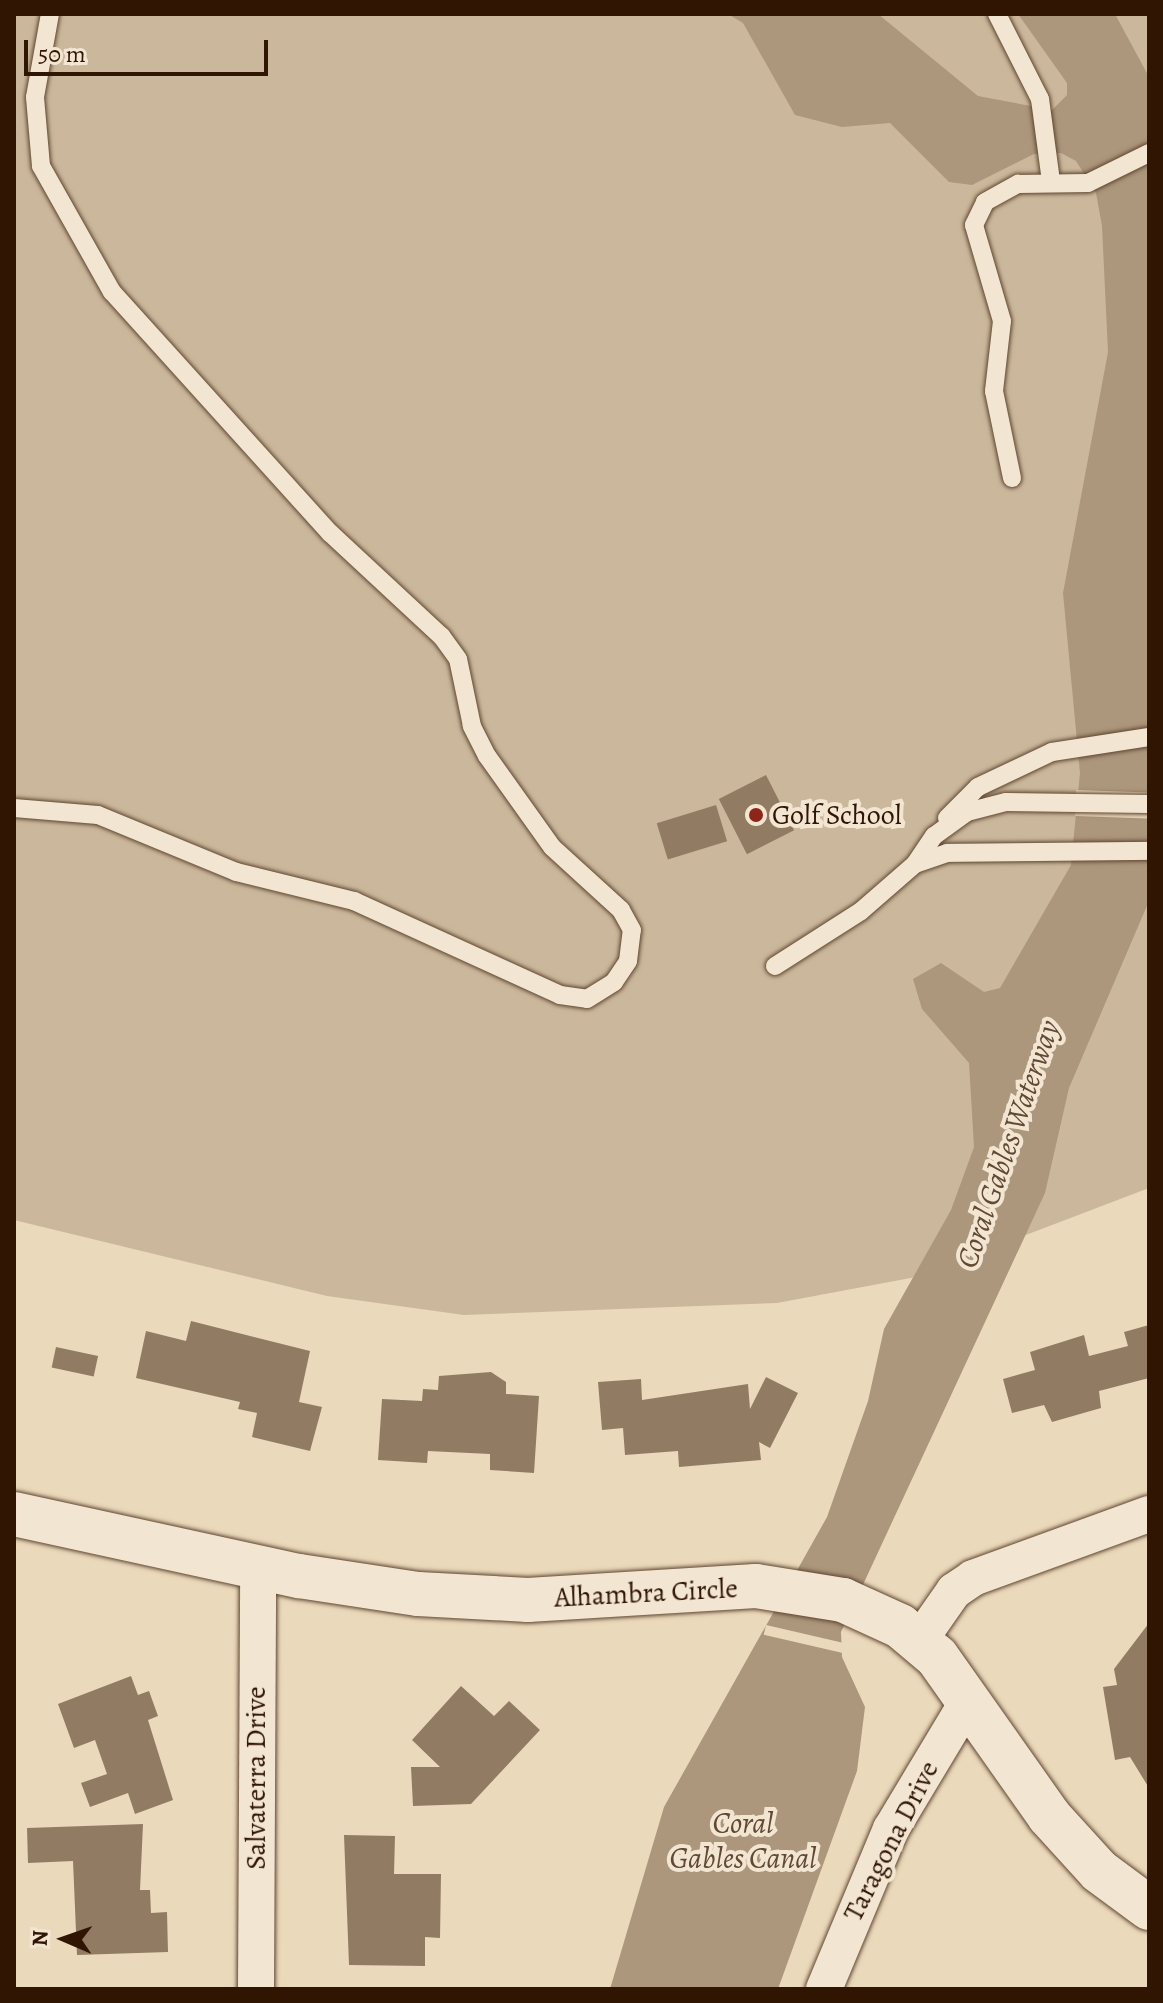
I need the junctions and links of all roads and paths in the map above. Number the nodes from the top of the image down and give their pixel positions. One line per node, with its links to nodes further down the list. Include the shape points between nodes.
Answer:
1 (50, 14): 8 (lane, via 35,97 41,166 112,292 365,569 441,636 458,659 472,726 487,756 552,847 621,910 632,930 628,961 614,982 587,999 560,995 354,901 236,872 98,815)
2 (997, 14): 4 (lane, via 1040,99)
3 (1149, 153): 4 (lane, via 1088,183)
4 (1051, 181): 5 (lane, via 1018,184 985,202 974,225 1002,321 994,391)
5 (1012, 478)
6 (1149, 737): 9 (lane, via 1070,748 978,787)
7 (1149, 804): 9 (lane, via 980,809)
8 (14, 808)
9 (934, 836): 11 (lane)
10 (1149, 851): 11 (lane, via 947,853)
11 (915, 864): 12 (lane, via 861,911)
12 (775, 966)
13 (14, 1514): 15 (street, Alhambra Circle)
14 (1149, 1514): 16 (street, via 973,1578 954,1591)
15 (258, 1568): 16 (street, Alhambra Circle, via 491,1599 779,1588 865,1608); 19 (street, Salvaterra Drive)
16 (919, 1641): 17 (street, Alhambra Circle)
17 (969, 1699): 18 (street, Alhambra Circle, via 1065,1835); 20 (street, Taragona Drive, via 879,1854)
18 (1149, 1908)
19 (256, 1989)
20 (824, 1989)

